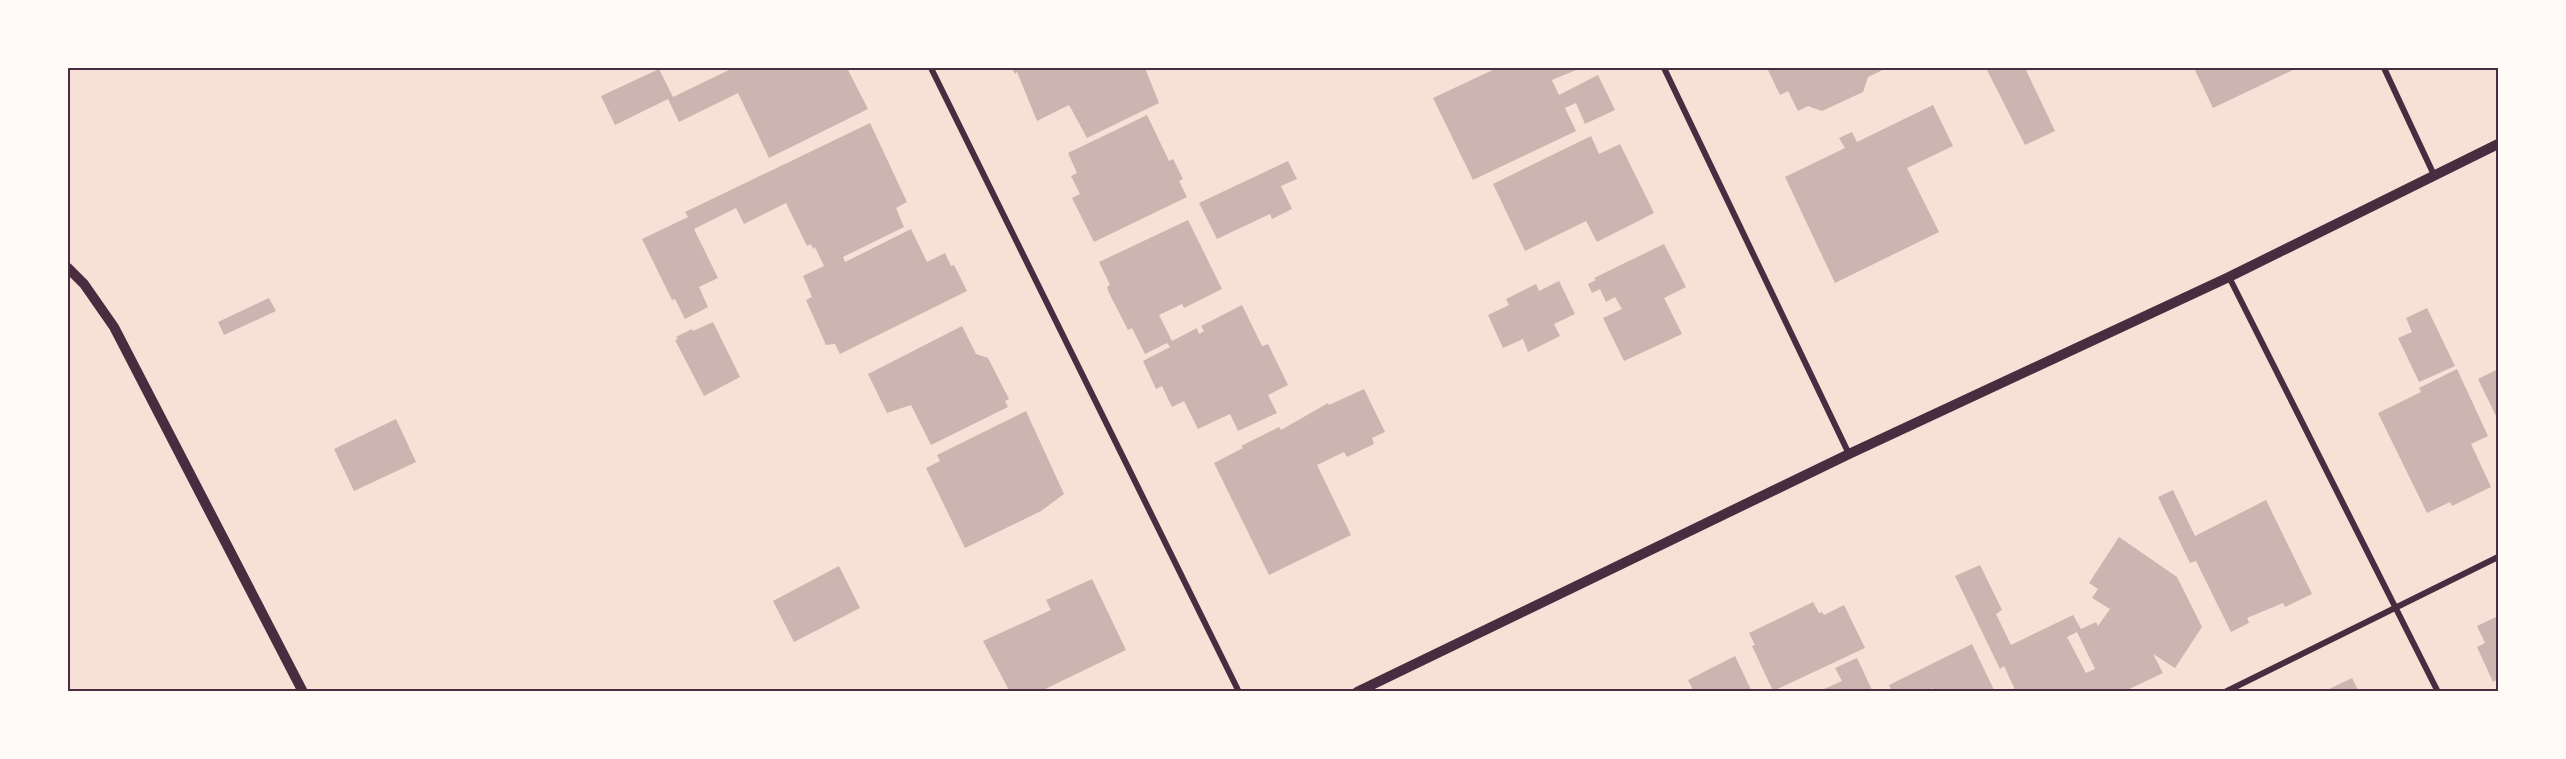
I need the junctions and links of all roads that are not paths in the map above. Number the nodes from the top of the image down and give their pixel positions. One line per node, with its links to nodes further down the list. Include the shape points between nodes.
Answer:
1 (931, 68): 12 (street)
2 (1664, 68): 8 (street)
3 (2384, 68): 5 (street)
4 (2499, 144): 5 (street)
5 (2434, 175): 7 (street)
6 (68, 268): 11 (street, via 114,327)
7 (2229, 277): 8 (street); 10 (street)
8 (1850, 454): 13 (street)
9 (2499, 556): 10 (street)
10 (2397, 606): 14 (street); 15 (street)
11 (303, 692)
12 (1239, 692)
13 (1357, 692)
14 (2225, 692)
15 (2438, 692)

